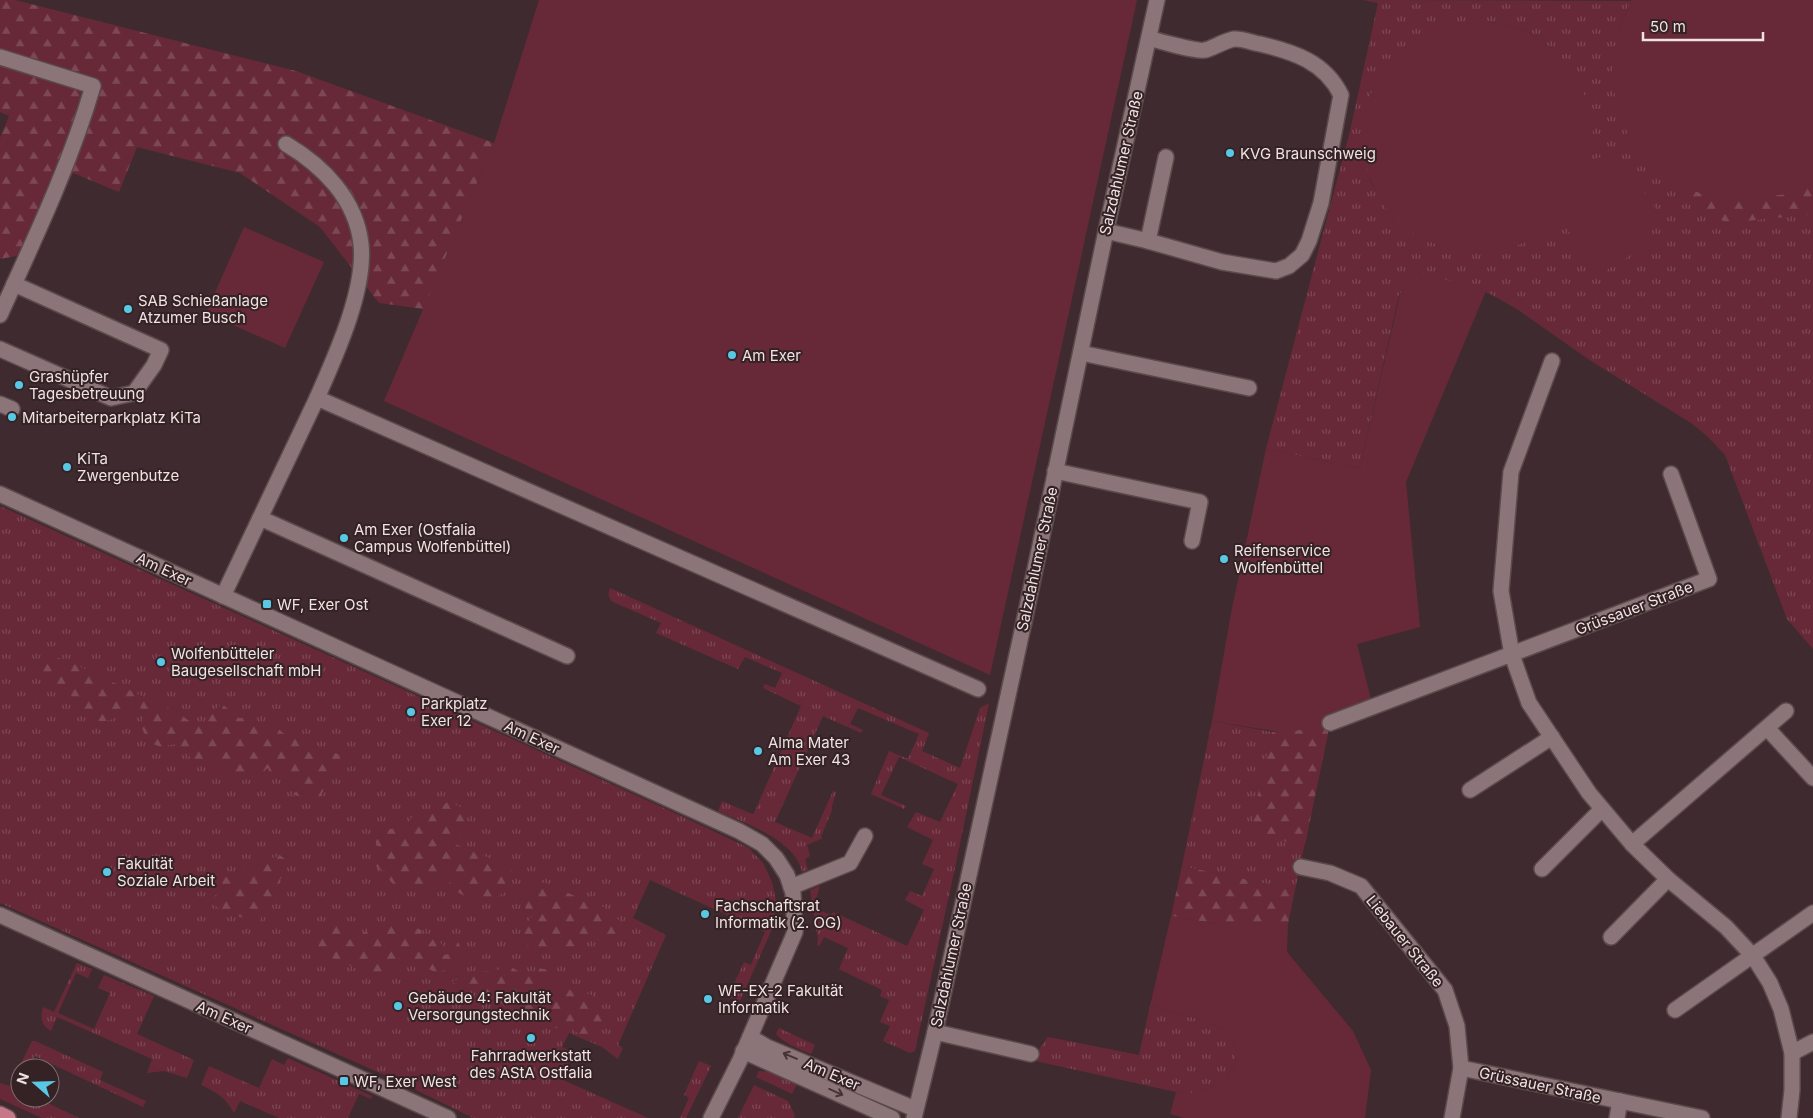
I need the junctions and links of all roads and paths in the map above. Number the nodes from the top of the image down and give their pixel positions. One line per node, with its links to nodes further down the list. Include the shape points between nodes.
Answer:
1 (1157, 0): 2 (street, Salzdahlumer Straße)
2 (1149, 38): 6 (street, Salzdahlumer Straße); 7 (street, via 1205,51 1235,39 1288,50 1323,70 1341,95 1321,203 1302,255 1289,266 1276,271 1222,262)
3 (0, 57): 8 (street, via 93,86 73,148)
4 (286, 144): 14 (street, via 308,157 329,176 344,197 361,245 351,310)
5 (1166, 157): 7 (street)
6 (1106, 231): 7 (street); 11 (street, Salzdahlumer Straße)
7 (1148, 241)
8 (14, 284): 9 (street); 10 (street, via 161,350 134,393 112,398)
9 (0, 315)
10 (0, 349)
11 (1081, 354): 13 (street); 15 (street, Salzdahlumer Straße)
12 (1552, 361): 21 (street, via 1511,472 1501,591)
13 (1248, 388)
14 (317, 398): 18 (street); 23 (street)
15 (1055, 471): 19 (street, via 1200,502); 42 (street, Salzdahlumer Straße)
16 (1672, 474): 21 (street, Grüssauer Straße, via 1709,579)
17 (0, 494): 20 (street, Am Exer)
18 (260, 518): 20 (street); 22 (street)
19 (1192, 541)
20 (223, 596): 36 (street, Am Exer, via 739,831 762,844 776,858)
21 (1512, 655): 25 (street, Grüssauer Straße); 27 (street, via 1530,703)
22 (567, 656)
23 (978, 690)
24 (1786, 711): 26 (street)
25 (1330, 723)
26 (1766, 728): 28 (street); 32 (street)
27 (1552, 737): 29 (street); 30 (street)
28 (1813, 778)
29 (1470, 790)
30 (1602, 809): 32 (street); 34 (street)
31 (865, 836): 36 (street, via 850,863)
32 (1632, 844): 35 (street)
33 (1300, 867): 48 (street, Liebauer Straße, via 1330,873 1361,886 1445,990 1456,1026)
34 (1542, 870)
35 (1668, 879): 39 (street); 40 (street, via 1726,927)
36 (791, 887): 43 (street, Am Exer, via 794,932)
37 (1813, 913): 40 (street)
38 (0, 915): 53 (street, Am Exer)
39 (1611, 937)
40 (1753, 956): 41 (street); 46 (street, via 1781,1009)
41 (1675, 1010)
42 (935, 1032): 47 (street); 51 (street, Salzdahlumer Straße)
43 (750, 1037): 45 (street, Am Exer); 51 (street, Am Exer, one-way to 43)
44 (1813, 1042): 46 (street)
45 (743, 1051): 54 (street, Am Exer); 55 (street, Am Exer, one-way to 55)
46 (1792, 1053): 59 (street)
47 (1031, 1054)
48 (1460, 1068): 49 (street, Grüssauer Straße); 56 (street, Liebauer Straße)
49 (1620, 1101): 57 (street, Grüssauer Straße); 58 (street, Grüssauer Straße)
50 (0, 1114): 52 (main road)
51 (914, 1114)
52 (8, 1118)
53 (448, 1118)
54 (711, 1118)
55 (892, 1118)
56 (1452, 1118)
57 (1617, 1118)
58 (1702, 1118)
59 (1789, 1118)

